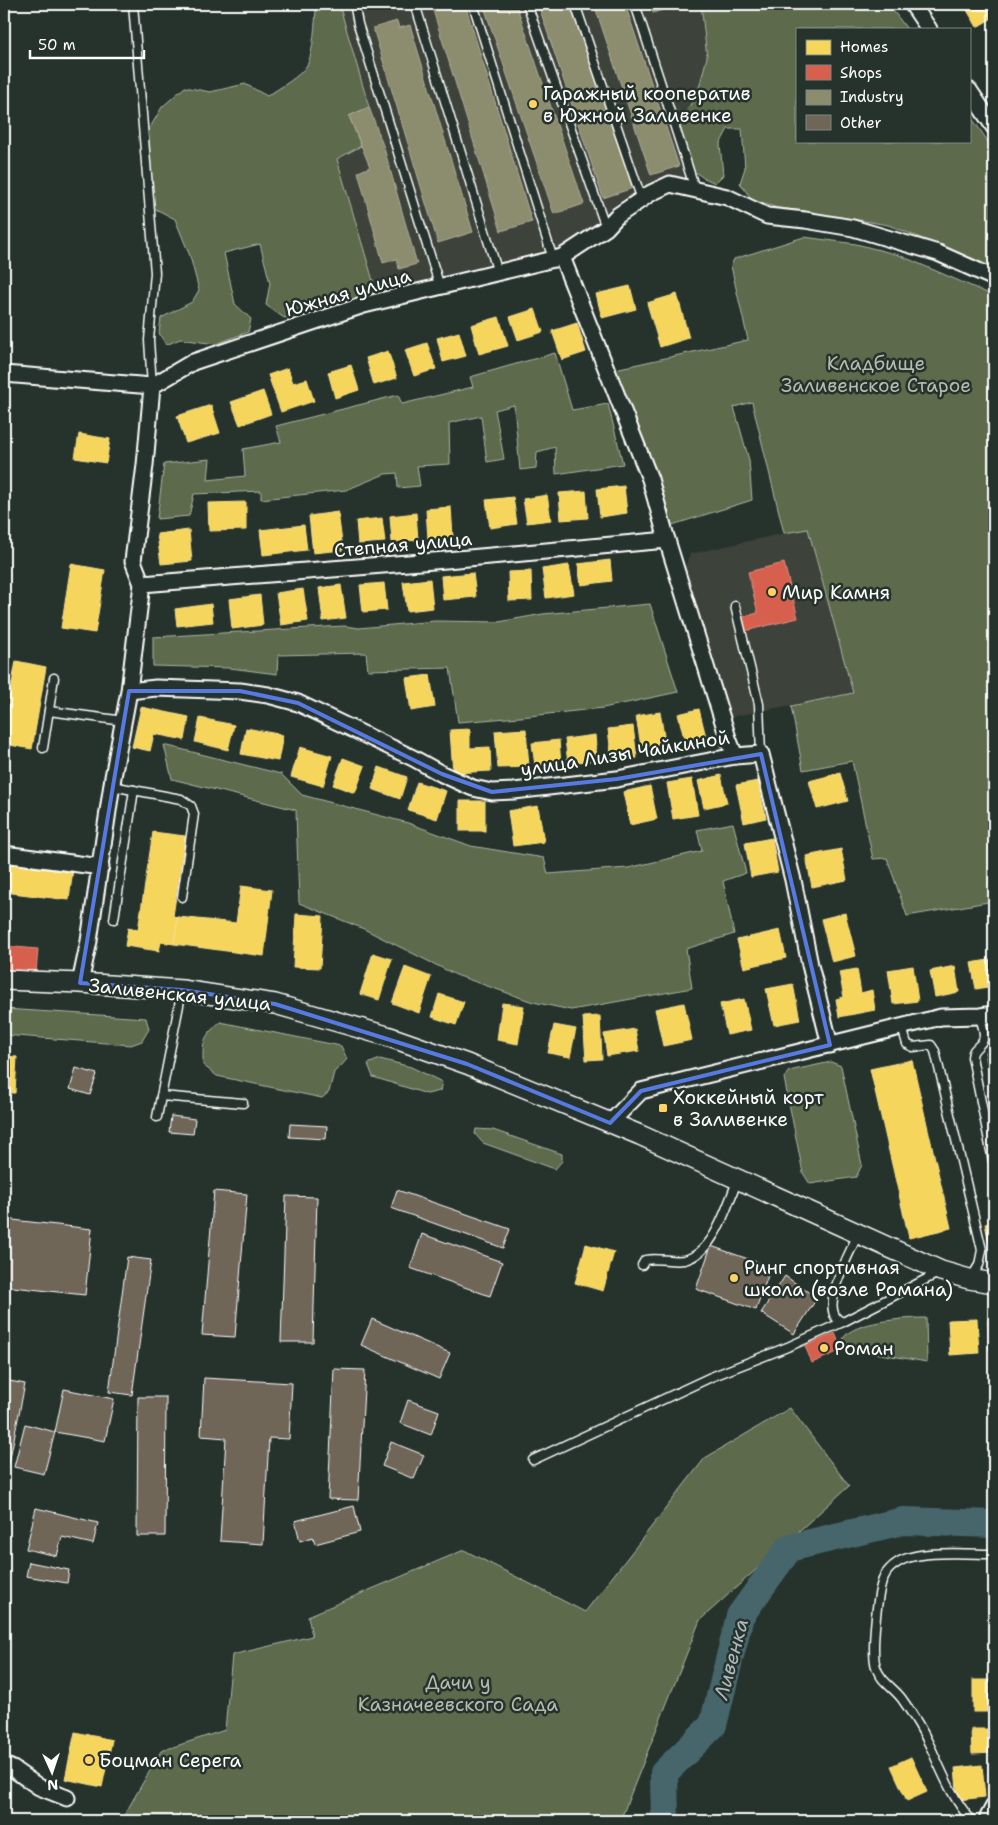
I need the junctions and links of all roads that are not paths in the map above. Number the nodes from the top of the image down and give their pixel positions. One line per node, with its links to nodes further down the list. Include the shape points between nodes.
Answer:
1 (133, 4): 20 (lane, via 155,273 149,340)
2 (361, 4): 18 (lane, via 355,8 358,24)
3 (415, 4): 16 (lane)
4 (472, 4): 15 (lane)
5 (527, 4): 14 (lane)
6 (575, 4): 13 (lane)
7 (635, 4): 12 (lane)
8 (912, 4): 9 (street)
9 (928, 28)
10 (970, 91): 11 (street)
11 (994, 127)
12 (695, 189): 13 (street, Южная улица, via 670,184); 17 (street, Южная улица, via 728,197 767,216 853,228 938,253)
13 (642, 200): 14 (street, Южная улица, via 617,216)
14 (606, 228): 15 (street, Южная улица)
15 (558, 258): 16 (street, Южная улица); 21 (street, via 650,479)
16 (498, 273): 18 (street, Южная улица)
17 (994, 278)
18 (440, 286): 20 (street, Южная улица, via 364,305 259,339 193,362)
19 (4, 374): 20 (street)
20 (152, 386): 22 (street, via 133,561)
21 (667, 540): 22 (street, Степная улица); 30 (street)
22 (142, 584): 25 (street)
23 (735, 606): 29 (lane, via 759,704)
24 (54, 678): 26 (lane)
25 (129, 691): 27 (street); 30 (street, улица Лизы Чайкиной, via 156,688 240,691 298,703 442,774 473,788 492,792 617,779)
26 (49, 711): 27 (lane); 28 (lane)
27 (124, 721): 31 (street)
28 (44, 748)
29 (761, 754): 30 (street, улица Лизы Чайкиной); 42 (street)
30 (735, 756)
31 (112, 786): 32 (lane); 34 (street)
32 (134, 790): 35 (lane, via 181,799 193,810); 36 (lane)
33 (4, 854): 34 (street)
34 (101, 867): 38 (street)
35 (182, 897)
36 (114, 919)
37 (4, 980): 38 (street, Заливенская улица)
38 (80, 982): 39 (street, Заливенская улица)
39 (182, 990): 43 (lane); 46 (street, Заливенская улица, via 275,1004 387,1036 467,1064)
40 (987, 1015): 41 (street, via 941,1017); 47 (lane, via 983,1040 972,1056)
41 (902, 1026): 42 (street); 52 (lane, via 908,1044 913,1047 930,1045 935,1051 982,1250 979,1266)
42 (830, 1045): 46 (street, via 641,1091)
43 (160, 1096): 44 (lane); 45 (lane)
44 (243, 1103)
45 (156, 1117)
46 (610, 1123): 48 (street, Заливенская улица)
47 (994, 1166)
48 (738, 1179): 49 (street, Заливенская улица); 50 (lane, via 712,1240 704,1249 685,1260 651,1258)
49 (858, 1234): 51 (street, Заливенская улица); 54 (lane, via 832,1297 833,1314)
50 (642, 1264)
51 (941, 1271): 52 (street, Заливенская улица); 54 (lane)
52 (969, 1280): 53 (street, Заливенская улица)
53 (994, 1283)
54 (843, 1322): 55 (lane, via 712,1377)
55 (533, 1460)
56 (994, 1554): 60 (lane, via 920,1554 898,1562 884,1575 875,1628 874,1655 880,1676 903,1701 962,1810)
57 (4, 1764): 58 (street, via 39,1787)
58 (67, 1798)
59 (994, 1806): 61 (street)
60 (972, 1821)
61 (988, 1821)

